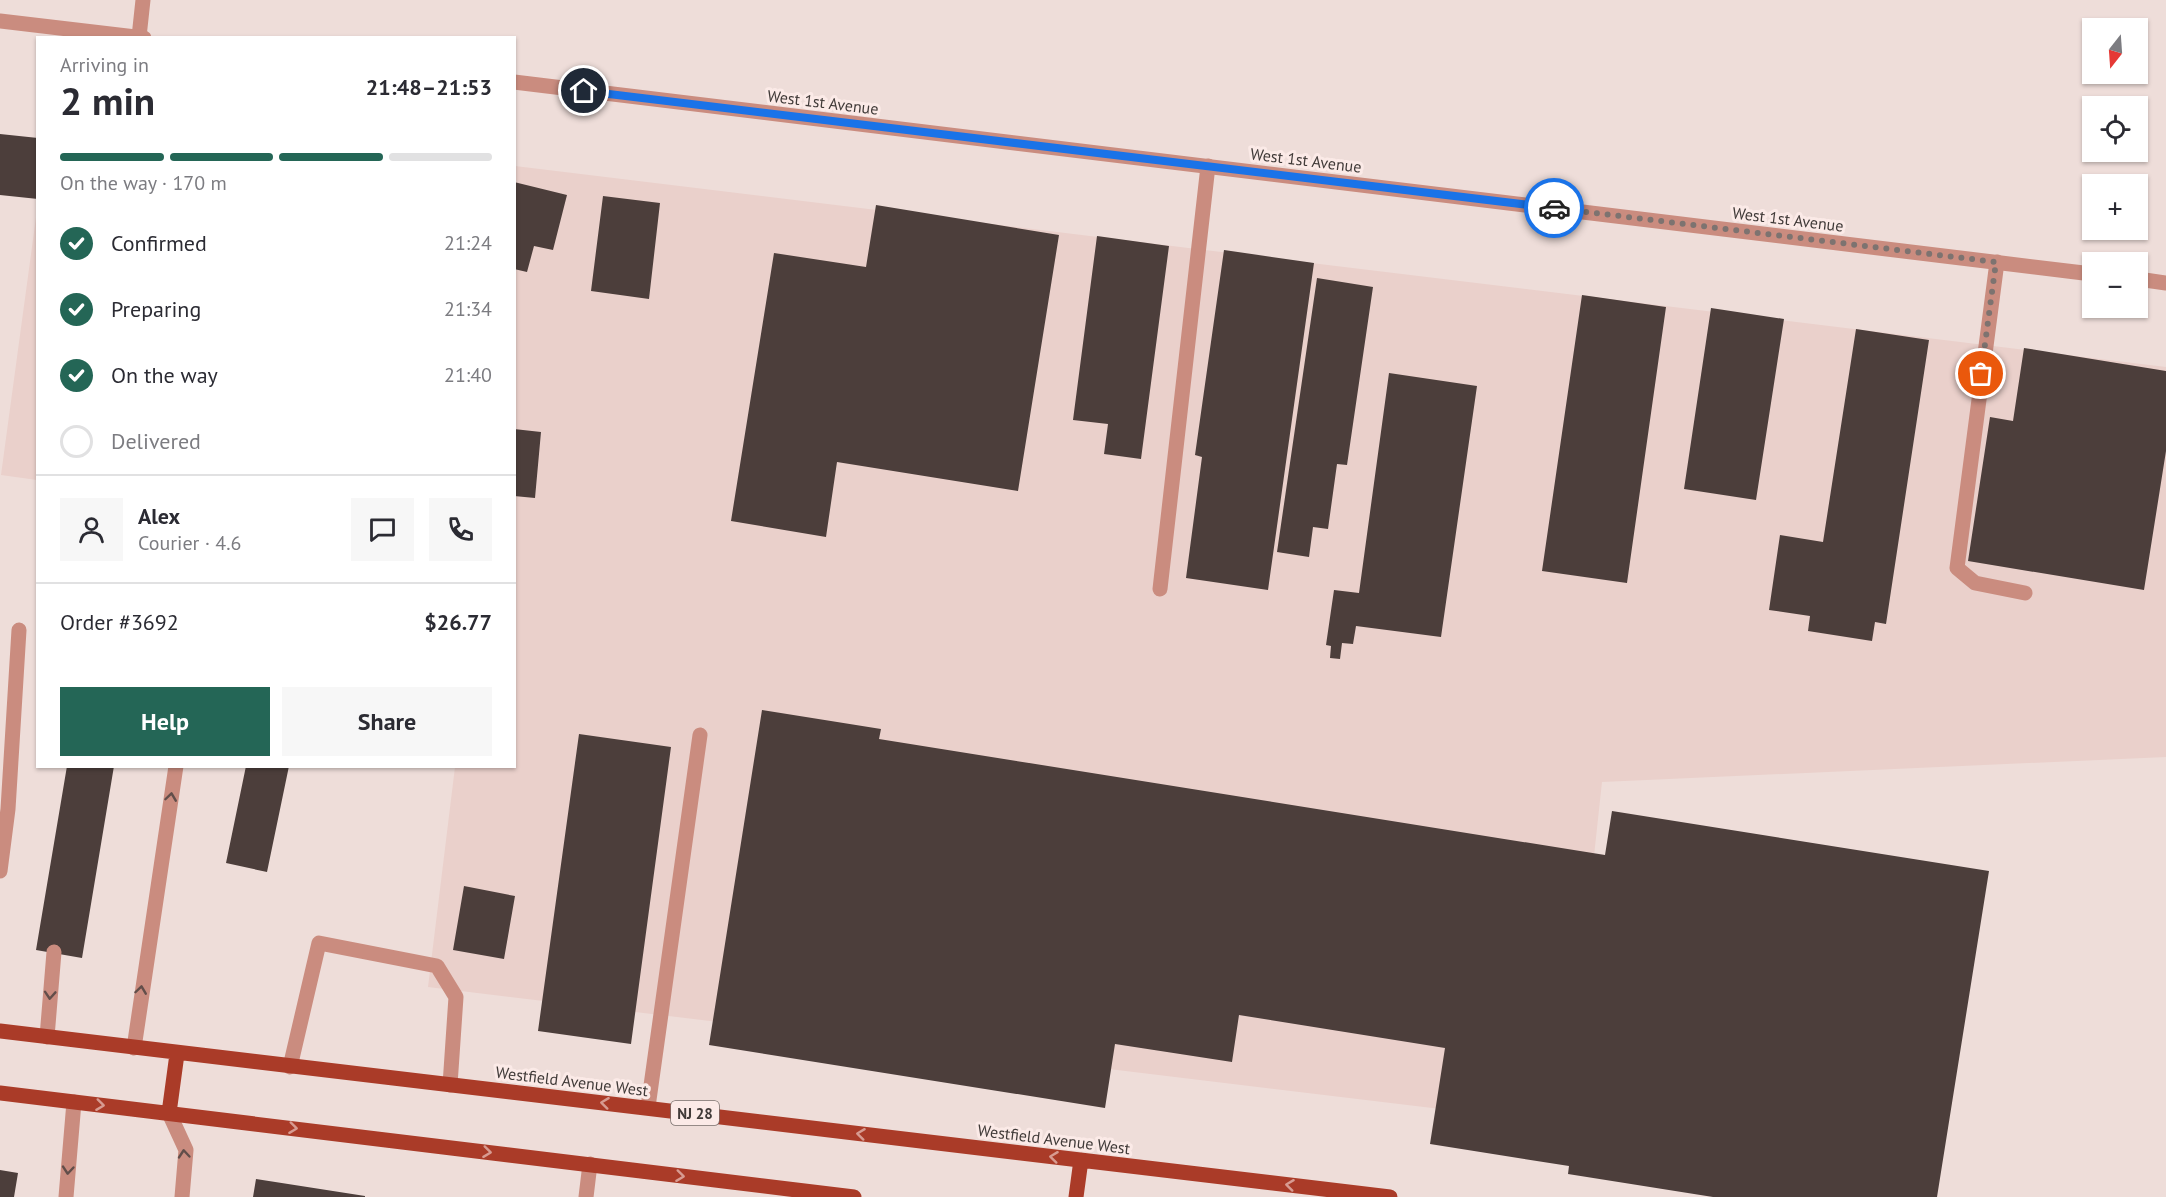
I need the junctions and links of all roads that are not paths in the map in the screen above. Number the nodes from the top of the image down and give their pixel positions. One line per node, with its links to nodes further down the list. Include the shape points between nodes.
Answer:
1 (144, 0): 4 (street)
2 (0, 21): 3 (street)
3 (130, 36)
4 (139, 36)
5 (516, 82): 6 (street, West 1st Avenue)
6 (1208, 166): 7 (street, West 1st Avenue); 11 (street)
7 (1996, 262): 8 (street, West 1st Avenue); 12 (street, via 1957,568 1975,583)
8 (2082, 273)
9 (2148, 280): 10 (street)
10 (2166, 282)
11 (1160, 589)
12 (2025, 593)
13 (19, 630): 16 (street, via 8,809)
14 (700, 735): 26 (street)
15 (176, 768): 20 (street, one-way to 15)
16 (0, 871)
17 (54, 952): 19 (street, one-way to 19)
18 (0, 1031): 19 (main road, Westfield Avenue West / NJ 28)
19 (47, 1037): 20 (main road, Westfield Avenue West / NJ 28)
20 (134, 1048): 21 (main road, Westfield Avenue West / NJ 28)
21 (177, 1054): 22 (main road, Westfield Avenue West / NJ 28); 27 (main road)
22 (290, 1066): 23 (main road, Westfield Avenue West / NJ 28); 23 (street, via 319,943 438,966 456,997)
23 (450, 1085): 26 (main road, Westfield Avenue West / NJ 28, one-way to 23)
24 (0, 1093): 25 (main road)
25 (74, 1102): 27 (main road, one-way to 27); 30 (street, one-way to 30)
26 (648, 1107): 28 (main road, Westfield Avenue West / NJ 28, one-way to 26)
27 (169, 1113): 29 (main road, one-way to 29); 31 (street, one-way to 27, via 186,1150)
28 (1081, 1160): 34 (main road); 35 (main road, Westfield Avenue West / NJ 28, one-way to 28)
29 (590, 1164): 32 (street); 33 (main road, one-way to 33)
30 (66, 1197)
31 (182, 1197)
32 (586, 1197)
33 (854, 1197)
34 (1076, 1197)
35 (1390, 1197)

